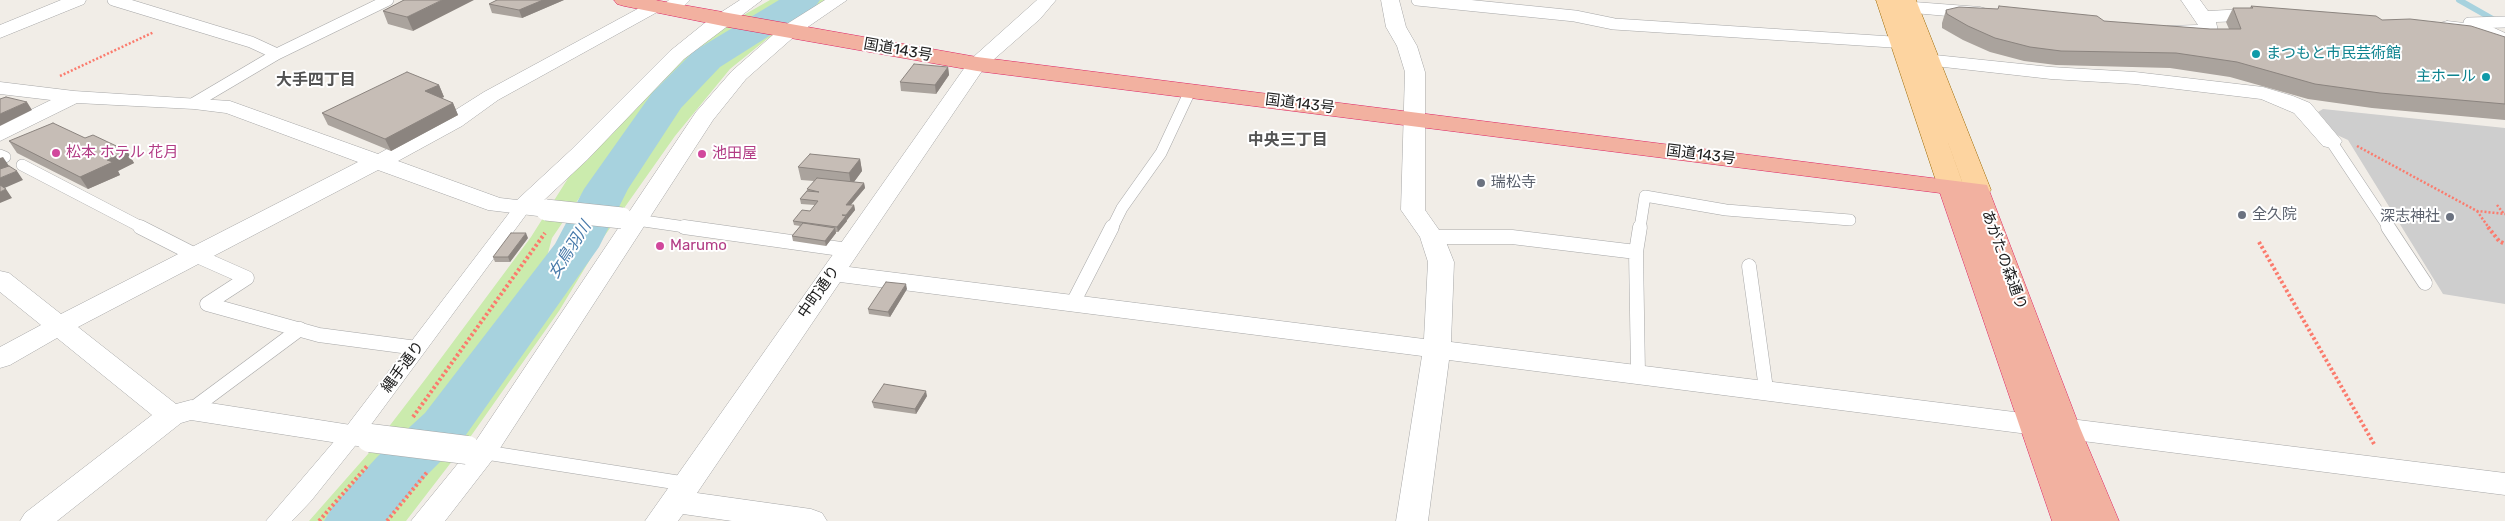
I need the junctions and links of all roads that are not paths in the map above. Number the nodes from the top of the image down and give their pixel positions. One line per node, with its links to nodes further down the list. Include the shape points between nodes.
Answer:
1 (77, 0): 21 (street)
2 (113, 0): 25 (lane, via 251,42)
3 (388, 0): 25 (lane)
4 (624, 0): 12 (highway, 国道143号)
5 (753, 0): 16 (street)
6 (838, 0): 20 (street)
7 (1047, 0): 26 (street, 中町通り)
8 (1390, 0): 31 (street, via 1396,28 1407,46 1416,72)
9 (1417, 0): 23 (lane, via 1575,16 1614,24)
10 (2190, 0): 15 (street)
11 (1897, 3): 13 (street); 23 (main road, あがたの森通り); 24 (main road, あがたの森通り)
12 (668, 5): 16 (highway, 国道143号); 34 (street, via 491,96 454,121)
13 (1997, 15)
14 (2284, 15): 15 (street)
15 (2202, 16): 19 (street, via 2208,31)
16 (725, 20): 20 (highway, 国道143号); 37 (street, via 677,55)
17 (2495, 25): 18 (street); 22 (street)
18 (2433, 26)
19 (2156, 28)
20 (786, 30): 26 (highway, 国道143号); 38 (street, via 739,75 704,117 656,188)
21 (0, 32)
22 (2505, 40)
23 (1904, 50): 24 (street); 36 (main road, あがたの森通り)
24 (1928, 52): 33 (street, via 2051,73 2135,78 2263,93 2302,108); 36 (main road, あがたの森通り)
25 (277, 54): 30 (lane)
26 (977, 64): 28 (highway, 国道143号); 41 (street, 中町通り)
27 (0, 88): 29 (street)
28 (1190, 90): 31 (highway, 国道143号); 48 (lane, via 1161,153 1122,208)
29 (74, 97): 30 (street); 32 (street)
30 (194, 102): 34 (street, via 230,107)
31 (1414, 118): 36 (highway, 国道143号); 40 (street, via 1413,210)
32 (0, 134)
33 (2331, 141): 47 (lane)
34 (376, 162): 37 (street, via 496,205); 43 (street)
35 (22, 165): 43 (lane)
36 (1965, 188): 57 (highway, あがたの森通り); 58 (highway, あがたの森通り)
37 (522, 208): 38 (street, bridge); 51 (street, 縄手通り)
38 (629, 219): 41 (lane); 60 (street)
39 (1850, 220): 42 (lane, via 1726,210 1644,196)
40 (1432, 237): 42 (lane, via 1512,238); 52 (street, via 1441,262)
41 (848, 250): 45 (street, 中町通り)
42 (1636, 252): 54 (lane)
43 (195, 255): 49 (street); 50 (lane, via 247,278 207,304)
44 (1749, 266): 55 (lane)
45 (833, 272): 48 (street); 62 (street, 中町通り)
46 (0, 279): 49 (street)
47 (2425, 283)
48 (1073, 303): 52 (street)
49 (57, 327): 53 (street); 56 (street)
50 (300, 329): 51 (lane, via 318,335); 56 (lane)
51 (417, 348): 59 (street, 縄手通り)
52 (1436, 348): 54 (street); 67 (street)
53 (0, 359)
54 (1638, 373): 55 (street)
55 (1766, 389): 57 (street)
56 (181, 413): 59 (street); 63 (street)
57 (2034, 424): 58 (street); 68 (highway, あがたの森通り)
58 (2064, 428): 61 (street); 69 (highway, あがたの森通り)
59 (364, 446): 60 (street, bridge); 64 (street, 縄手通り, via 303,495)
60 (475, 451): 62 (lane); 65 (street)
61 (2505, 484)
62 (674, 502): 66 (street)
63 (36, 521)
64 (278, 521)
65 (427, 521)
66 (811, 521)
67 (1412, 521)
68 (2069, 521)
69 (2102, 521)

